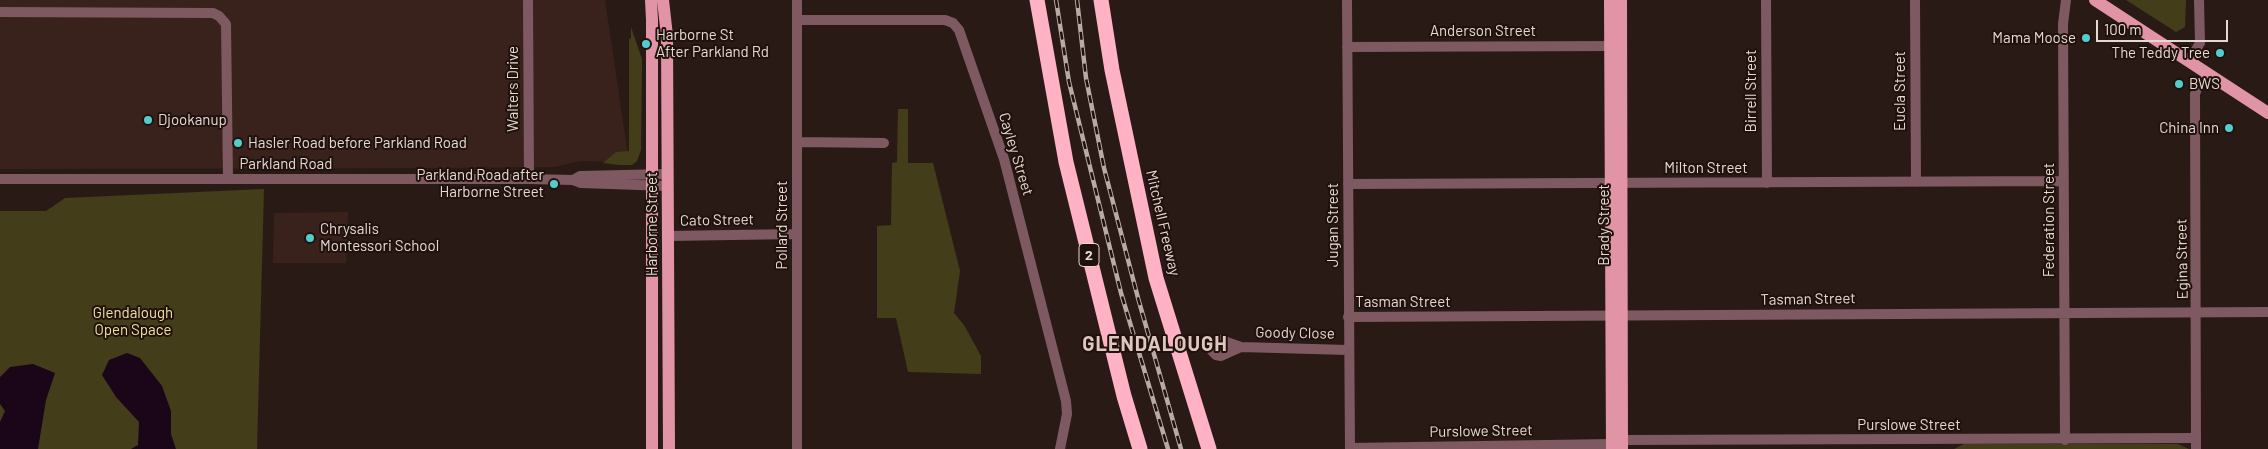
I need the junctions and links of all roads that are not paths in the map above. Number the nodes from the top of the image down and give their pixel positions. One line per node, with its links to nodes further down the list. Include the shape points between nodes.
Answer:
1 (528, 0): 26 (street, Walters Drive)
2 (650, 0): 27 (main road, Harborne Street)
3 (663, 0): 28 (main road, Harborne Street, via 667,36)
4 (797, 0): 16 (street, Pollard Street)
5 (1037, 0): 55 (highway, 2, via 1066,162)
6 (1101, 0): 56 (highway, Mitchell Freeway, via 1156,278)
7 (1347, 0): 18 (street, Jugan Street)
8 (1610, 0): 17 (main road, Brady Street)
9 (1621, 0): 17 (main road, Brady Street)
10 (1766, 0): 30 (street, Birrell Street)
11 (1915, 0): 31 (street, Eucla Street)
12 (2066, 0): 29 (street, Federation Street, via 2063,24)
13 (2095, 0): 19 (main road)
14 (2199, 0): 19 (street, via 2200,43)
15 (0, 12): 25 (street, via 213,13 219,16 226,24)
16 (798, 20): 22 (street, Pollard Street); 54 (street, Cayley Street, via 945,20 959,30 1004,159 1066,400 1067,414)
17 (1614, 46): 18 (street, Anderson Street); 32 (main road, Brady Street)
18 (1347, 47): 33 (street, Jugan Street)
19 (2189, 60): 20 (main road)
20 (2208, 74): 21 (main road); 38 (street, Egina Street, via 2195,94)
21 (2268, 112)
22 (797, 142): 23 (street); 34 (street, Pollard Street)
23 (884, 143)
24 (0, 179): 25 (street, Parkland Road)
25 (228, 179): 26 (street, Parkland Road)
26 (529, 179): 27 (street, Parkland Road, via 581,183)
27 (652, 180): 28 (street, Parkland Road); 36 (main road, Harborne Street)
28 (668, 180): 35 (main road, Harborne Street)
29 (2064, 181): 31 (street, Milton Street); 39 (street, Federation Street)
30 (1767, 182): 31 (street, Milton Street); 32 (street, Milton Street)
31 (1916, 182)
32 (1615, 183): 33 (street, Milton Street); 41 (main road, Brady Street)
33 (1348, 184): 42 (street, Jugan Street)
34 (797, 234): 35 (street, Cato Street); 53 (street, Pollard Street)
35 (668, 236): 37 (main road, Harborne Street)
36 (652, 311): 37 (main road); 51 (main road, Harborne Street)
37 (669, 311): 52 (main road, Harborne Street)
38 (2197, 311): 39 (street, Tasman Street); 40 (street, Tasman Street); 49 (street, Egina Street)
39 (2064, 312): 41 (street, Tasman Street); 45 (street, Federation Street)
40 (2268, 312)
41 (1616, 316): 42 (street, Tasman Street); 50 (main road, Brady Street)
42 (1348, 317): 44 (street, Jugan Street)
43 (1241, 347): 44 (street, Goody Close)
44 (1348, 350): 57 (street, Jugan Street)
45 (2065, 440): 48 (street, Purslowe Street); 49 (street, Purslowe Street)
46 (1746, 444): 47 (street, Purslowe Street); 50 (street, Purslowe Street)
47 (1846, 444): 48 (street, Purslowe Street)
48 (1946, 444)
49 (2196, 444)
50 (1617, 446): 57 (street, Purslowe Street)
51 (652, 449)
52 (669, 449)
53 (797, 449)
54 (1060, 449)
55 (1140, 449)
56 (1209, 449)
57 (1350, 449)

